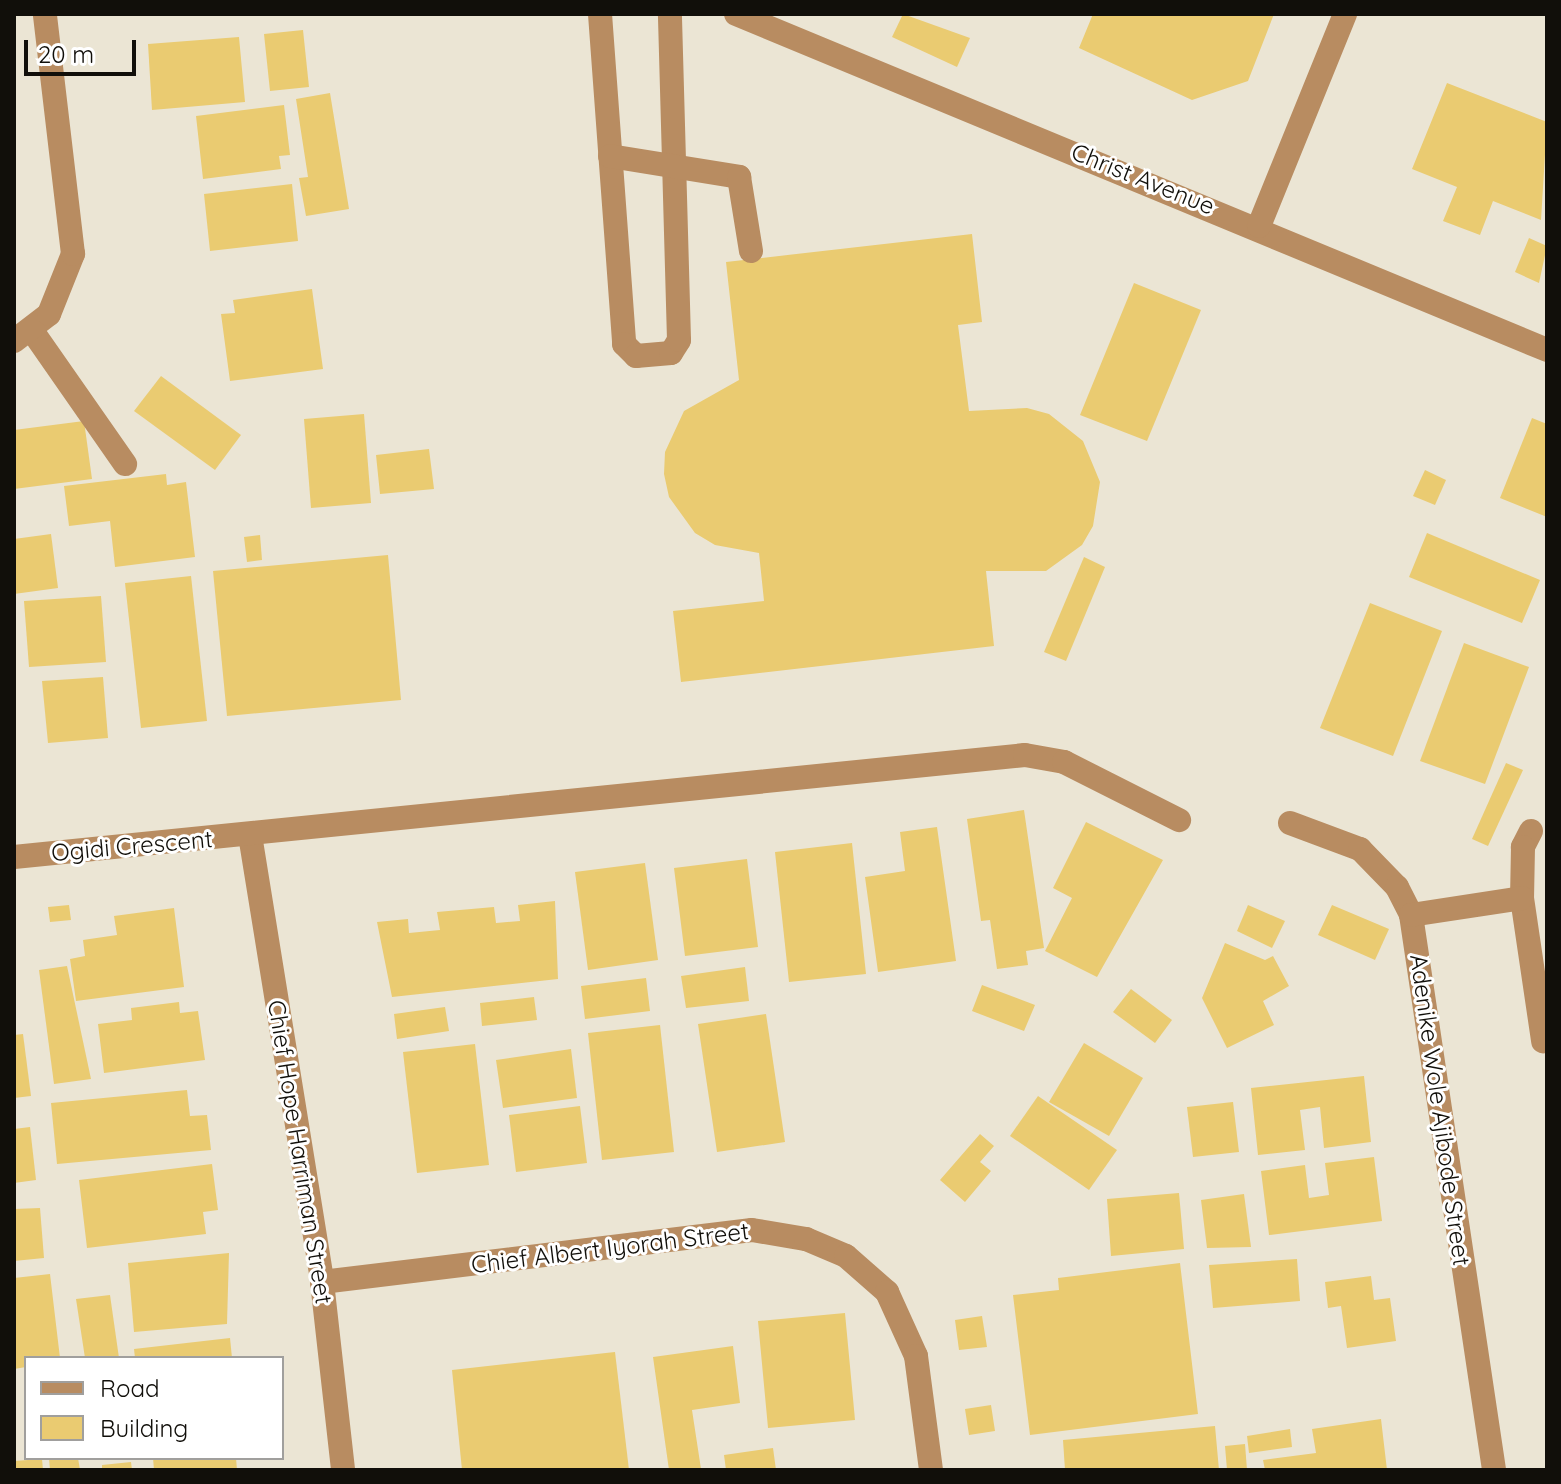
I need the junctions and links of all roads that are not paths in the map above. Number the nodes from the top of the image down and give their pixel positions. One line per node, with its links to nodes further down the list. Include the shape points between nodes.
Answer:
1 (45, 14): 11 (street, via 73,254 49,314)
2 (600, 14): 7 (street)
3 (670, 14): 8 (street)
4 (736, 14): 6 (street, Christ Avenue)
5 (1345, 14): 9 (street)
6 (769, 20): 9 (street, Christ Avenue)
7 (610, 156): 8 (street); 8 (street, via 624,344 636,356 678,348)
8 (674, 166): 10 (street, via 739,177)
9 (1259, 226): 12 (street, Christ Avenue)
10 (751, 251)
11 (23, 336): 13 (street)
12 (1547, 350)
13 (125, 464)
14 (1179, 820): 17 (street, Ogidi Crescent, via 1064,762 1025,755)
15 (1290, 823): 20 (street, Adenike Wole Ajibode Street, via 1360,849 1397,887)
16 (1531, 831): 19 (street, via 1523,847)
17 (250, 835): 18 (street, Ogidi Crescent); 22 (street, Chief Hope Harriman Street)
18 (14, 857)
19 (1522, 898): 20 (street); 21 (street)
20 (1411, 915): 25 (street, Adenike Wole Ajibode Street)
21 (1543, 1041)
22 (322, 1282): 23 (street, Chief Hope Harriman Street); 24 (street, Chief Albert Iyorah Street, via 752,1230 806,1239 846,1256 887,1292 916,1356)
23 (343, 1470)
24 (931, 1470)
25 (1494, 1470)

